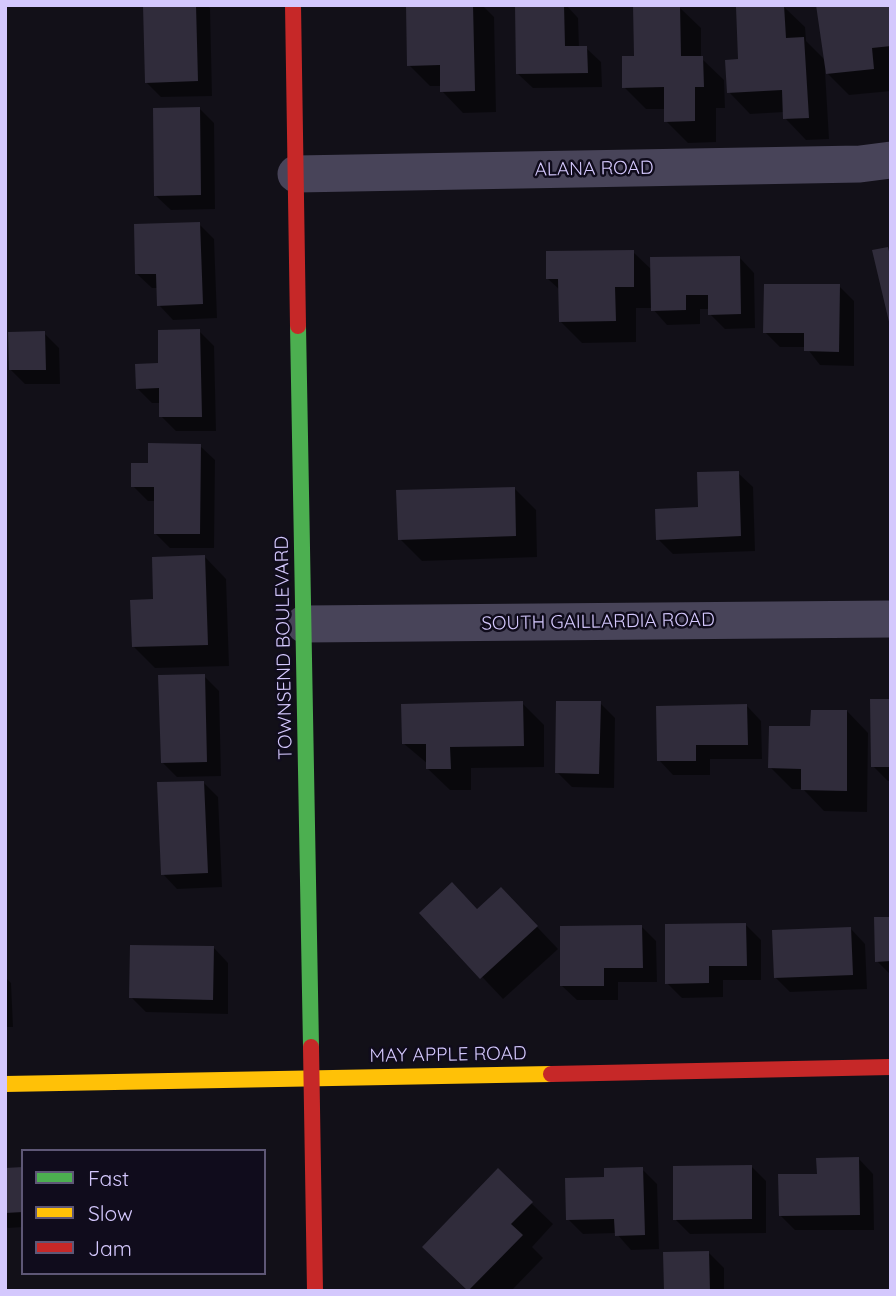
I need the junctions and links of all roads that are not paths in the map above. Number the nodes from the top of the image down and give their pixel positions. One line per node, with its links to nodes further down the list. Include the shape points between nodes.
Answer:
1 (293, 5): 3 (street, TOWNSEND BOULEVARD)
2 (891, 160): 3 (street, ALANA ROAD)
3 (296, 174): 5 (street, TOWNSEND BOULEVARD)
4 (891, 619): 5 (street, SOUTH GAILLARDIA ROAD)
5 (304, 624): 7 (street, TOWNSEND BOULEVARD)
6 (891, 1067): 7 (street, MAY APPLE ROAD)
7 (311, 1078): 8 (street, MAY APPLE ROAD); 9 (street, TOWNSEND BOULEVARD)
8 (5, 1084)
9 (315, 1291)

